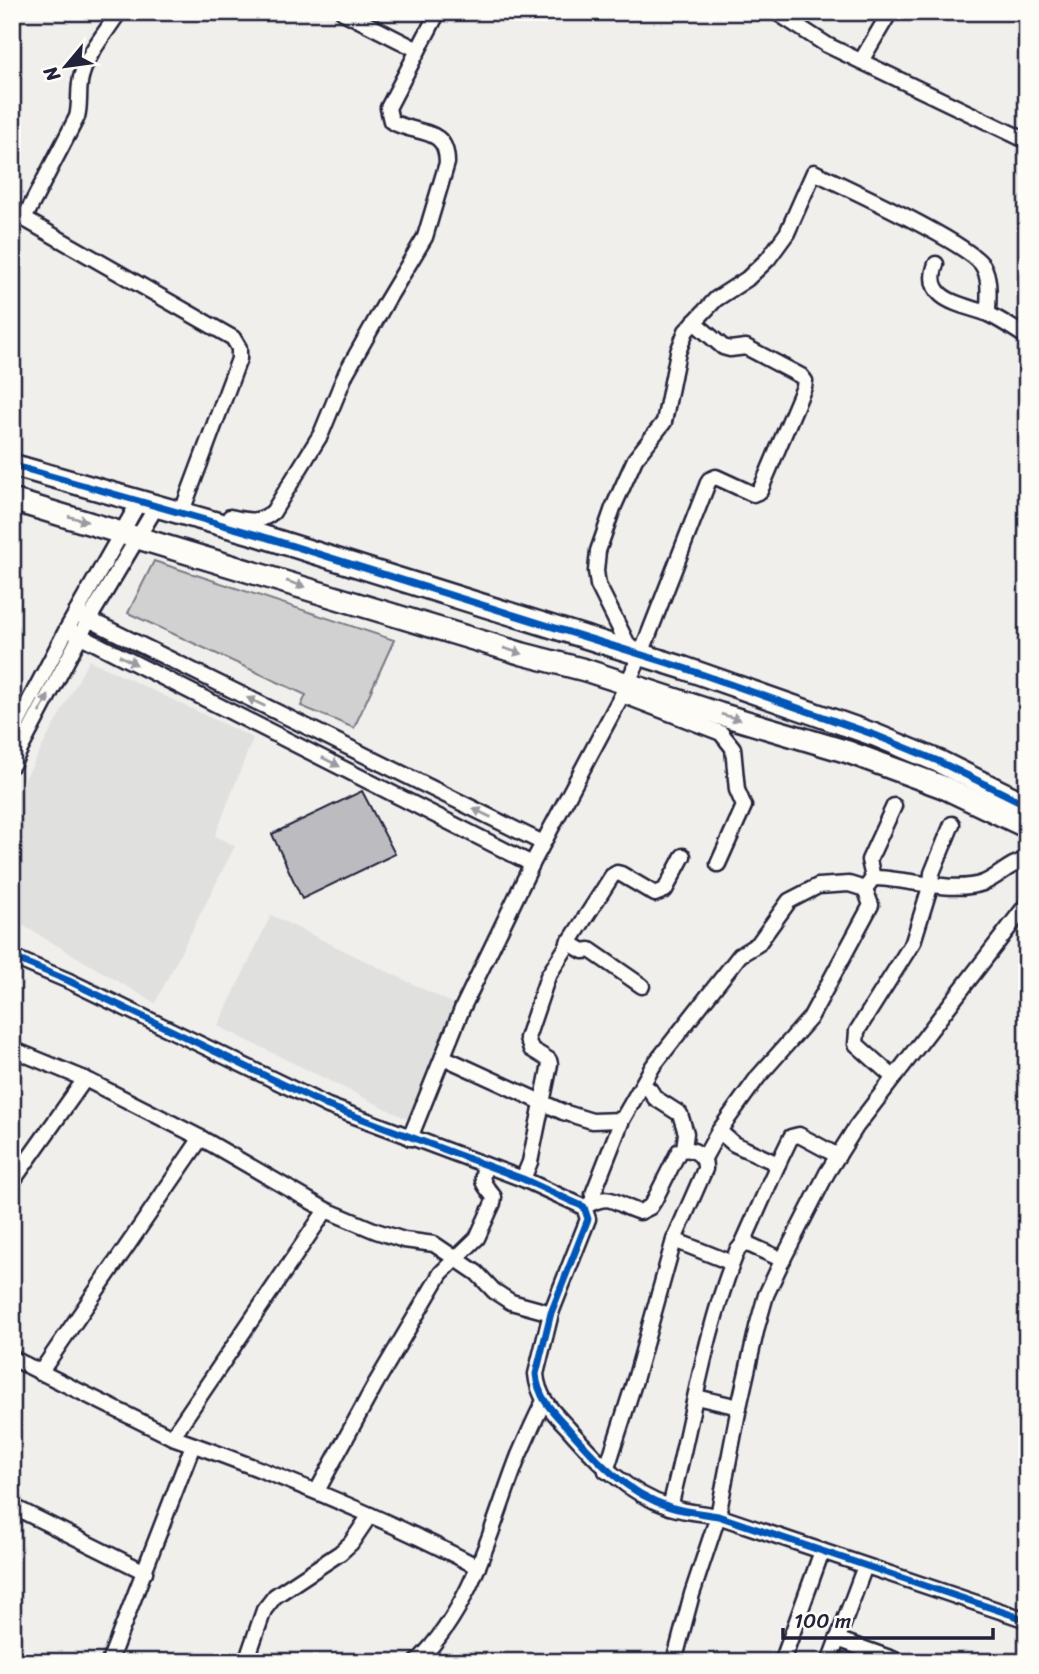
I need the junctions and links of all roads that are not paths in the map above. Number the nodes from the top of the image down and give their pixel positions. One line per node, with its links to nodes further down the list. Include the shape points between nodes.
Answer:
1 (119, 12): 11 (street, via 83,70 77,117)
2 (343, 12): 8 (street)
3 (438, 12): 8 (street)
4 (776, 12): 9 (street)
5 (890, 12): 9 (street)
6 (1025, 12): 7 (street)
7 (1027, 28)
8 (418, 50): 19 (street, via 388,108 391,121 438,137 447,151 425,237 346,373 321,434 273,512 252,522)
9 (860, 61): 10 (street)
10 (1027, 141)
11 (18, 216): 19 (street, via 233,338 239,348 239,359)
12 (936, 264): 13 (street, via 932,278 943,297)
13 (988, 314): 14 (street, via 988,277 977,257 814,172 787,233 768,258); 15 (street)
14 (694, 322): 23 (street, via 678,352 664,422 635,459 598,551 598,585); 23 (street, via 723,347 746,347 805,382 760,491 753,494 710,478)
15 (1027, 337)
16 (12, 465): 18 (street)
17 (12, 500): 20 (street, one-way to 20)
18 (148, 504): 19 (street); 20 (street)
19 (183, 511): 23 (street)
20 (130, 534): 21 (street); 24 (street, one-way to 24)
21 (83, 616): 22 (street); 31 (street, one-way to 21)
22 (74, 632): 25 (street); 26 (street, one-way to 22); 34 (street, one-way to 34)
23 (636, 653): 24 (street); 27 (street, via 875,735)
24 (624, 689): 30 (street, one-way to 30, via 848,752 943,787); 31 (street); 35 (street, via 715,729 730,742 744,810)
25 (12, 734)
26 (12, 765)
27 (1027, 805)
28 (894, 806): 36 (street, via 869,860)
29 (952, 824): 37 (street)
30 (1027, 827)
31 (543, 843): 34 (street)
32 (683, 856): 39 (street, via 660,893 621,874 612,876)
33 (1027, 860): 37 (street, via 984,883)
34 (533, 864): 43 (street)
35 (718, 864)
36 (869, 884): 37 (street); 46 (street, via 818,886 789,901 758,944 732,965 653,1066); 49 (street, via 871,905 810,1018)
37 (931, 884): 44 (street, via 913,942 857,1031 856,1044)
38 (1027, 904): 44 (street)
39 (568, 942): 41 (street, via 590,950); 47 (street, via 548,976 527,1038 531,1049 550,1064)
40 (12, 957): 51 (street, via 328,1106)
41 (642, 986)
42 (12, 1049): 45 (street)
43 (443, 1057): 47 (street); 51 (street)
44 (893, 1077): 53 (street)
45 (85, 1079): 50 (street); 58 (street)
46 (643, 1086): 48 (street); 52 (street, via 680,1114 686,1133)
47 (542, 1101): 48 (street, via 592,1121); 57 (street)
48 (622, 1120): 59 (street)
49 (719, 1131): 54 (street); 55 (street, via 734,1144)
50 (201, 1138): 60 (street); 68 (street)
51 (410, 1138): 56 (street)
52 (684, 1149): 54 (street); 59 (street, via 645,1210 637,1212 610,1198)
53 (838, 1156): 55 (street, via 795,1135); 64 (street)
54 (704, 1158): 61 (street, via 705,1169)
55 (778, 1164): 62 (street)
56 (485, 1165): 57 (street); 63 (street, via 483,1185 494,1197 493,1203 477,1238)
57 (523, 1179): 59 (street)
58 (12, 1182)
59 (588, 1204): 66 (street, via 588,1219)
60 (326, 1209): 63 (street, via 376,1231 434,1244); 72 (street)
61 (674, 1240): 65 (street); 74 (street)
62 (742, 1245): 64 (street); 65 (street)
63 (456, 1257): 66 (street, via 512,1302); 75 (street, via 441,1273)
64 (783, 1260): 71 (street, via 766,1295)
65 (732, 1263): 69 (street, via 717,1304)
66 (551, 1313): 70 (street, via 536,1374)
67 (12, 1358): 68 (street)
68 (40, 1373): 72 (street)
69 (696, 1397): 71 (street); 77 (street)
70 (544, 1401): 74 (street); 82 (street)
71 (739, 1407): 79 (street)
72 (172, 1437): 73 (street)
73 (192, 1445): 75 (street); 83 (street)
74 (606, 1471): 77 (street)
75 (317, 1492): 78 (street)
76 (12, 1506): 83 (street)
77 (670, 1507): 79 (street)
78 (370, 1515): 82 (street); 87 (street, via 340,1553 275,1596 264,1610)
79 (718, 1516): 80 (street); 89 (street)
80 (822, 1551): 81 (street); 90 (street)
81 (865, 1566): 84 (street); 85 (street)
82 (478, 1567): 88 (street, via 458,1610)
83 (145, 1572): 86 (street)
84 (1027, 1620)
85 (837, 1639): 91 (street); 92 (street)
86 (109, 1662)
87 (246, 1662)
88 (417, 1662)
89 (674, 1662)
90 (782, 1662)
91 (829, 1662)
92 (901, 1662)

